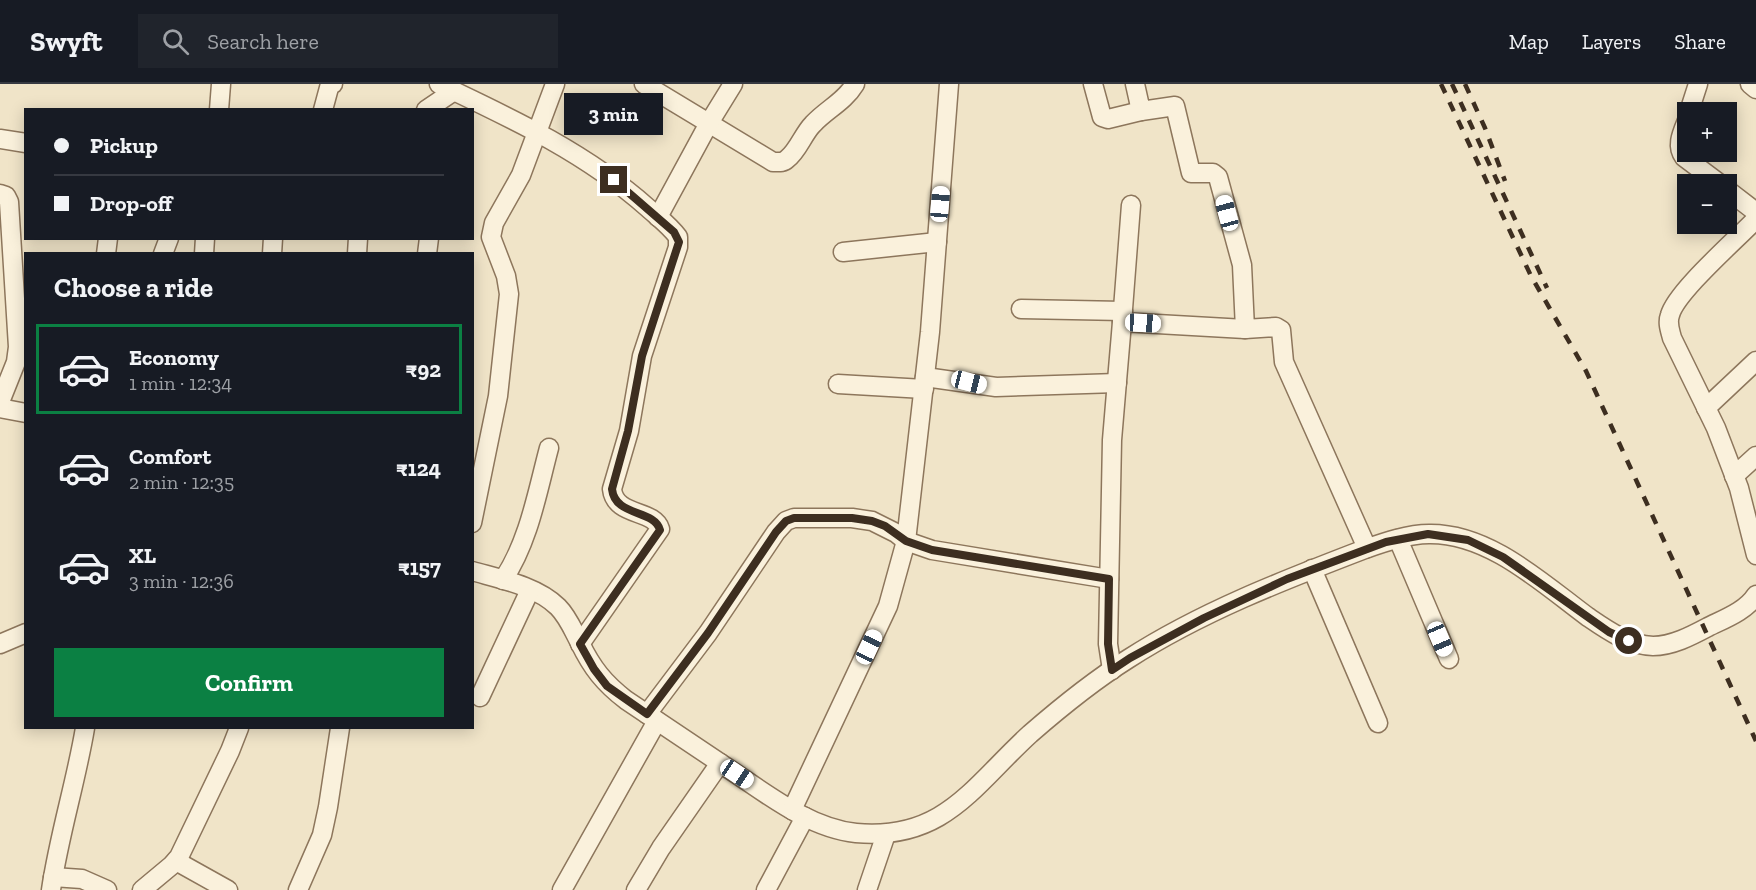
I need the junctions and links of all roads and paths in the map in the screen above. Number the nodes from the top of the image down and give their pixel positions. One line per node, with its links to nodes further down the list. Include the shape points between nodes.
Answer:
1 (221, 84): 15 (street)
2 (331, 84): 16 (street)
3 (555, 84): 20 (street)
4 (644, 84): 19 (street)
5 (733, 84): 19 (street)
6 (855, 84): 19 (street, via 810,127 789,157 780,162 773,162)
7 (949, 84): 31 (street)
8 (1093, 84): 18 (street, via 1102,117)
9 (1135, 84): 18 (street)
10 (1698, 84): 14 (street)
11 (1750, 84): 13 (street)
12 (446, 88): 17 (street); 20 (street)
13 (1756, 89)
14 (1692, 102)
15 (219, 108)
16 (324, 108)
17 (428, 108)
18 (1141, 111): 36 (street, via 1175,106 1191,172 1218,177 1242,265)
19 (709, 123): 29 (street)
20 (538, 131): 29 (street, via 587,161); 48 (street, via 521,175 492,230 509,294 498,396)
21 (0, 139): 22 (street)
22 (24, 143)
23 (1693, 162): 24 (street)
24 (1708, 174)
25 (0, 194): 33 (street, via 9,202)
26 (1737, 197): 28 (street)
27 (1131, 205): 35 (street)
28 (1756, 212)
29 (658, 217): 61 (street, via 678,237 678,247 642,356 612,489 619,505 656,523 660,530)
30 (1756, 219): 43 (street, via 1678,298 1669,318 1672,338)
31 (937, 242): 32 (street); 38 (street)
32 (843, 252)
33 (20, 302): 41 (street, via 16,362)
34 (1021, 309): 35 (street)
35 (1123, 316): 36 (street); 39 (street)
36 (1245, 328): 51 (street, via 1281,330 1284,362)
37 (1756, 361): 43 (street)
38 (925, 383): 39 (street, via 996,387); 40 (street); 50 (street)
39 (1117, 383): 55 (street)
40 (838, 384)
41 (0, 402)
42 (0, 408): 44 (street)
43 (1706, 408): 47 (street)
44 (24, 413)
45 (549, 448): 56 (street, via 524,539)
46 (1756, 456): 47 (street)
47 (1734, 476): 52 (street)
48 (474, 513)
49 (1398, 539): 51 (street); 58 (street, via 1428,534 1468,540 1511,562 1609,632 1652,646 1675,643 1704,629 1746,607); 62 (street)
50 (906, 541): 55 (street, via 932,550); 65 (street, via 872,521 803,517 786,521); 71 (street, via 888,606)
51 (1367, 548): 53 (street)
52 (1756, 555)
53 (1312, 569): 63 (street, via 1204,618); 66 (street)
54 (474, 572): 56 (street)
55 (1109, 579): 63 (street, via 1108,644)
56 (503, 580): 57 (street)
57 (530, 590): 61 (street, via 558,606); 64 (street)
58 (1756, 595)
59 (24, 634): 60 (street)
60 (0, 644)
61 (580, 644): 65 (street, via 607,686)
62 (1449, 659)
63 (1112, 670): 72 (street, via 1028,736 959,804 914,829)
64 (480, 697)
65 (652, 718): 70 (street); 80 (street)
66 (1378, 723)
67 (85, 729): 74 (street)
68 (239, 729): 73 (street)
69 (340, 729): 79 (street, via 322,836)
70 (720, 763): 71 (street); 81 (street)
71 (799, 813): 72 (street, via 828,827); 75 (street)
72 (886, 834): 82 (street)
73 (176, 861): 77 (street); 78 (street)
74 (52, 883): 76 (street, via 82,879)
75 (773, 888)
76 (107, 890)
77 (142, 890)
78 (228, 890)
79 (298, 890)
80 (562, 890)
81 (636, 890)
82 (867, 890)

